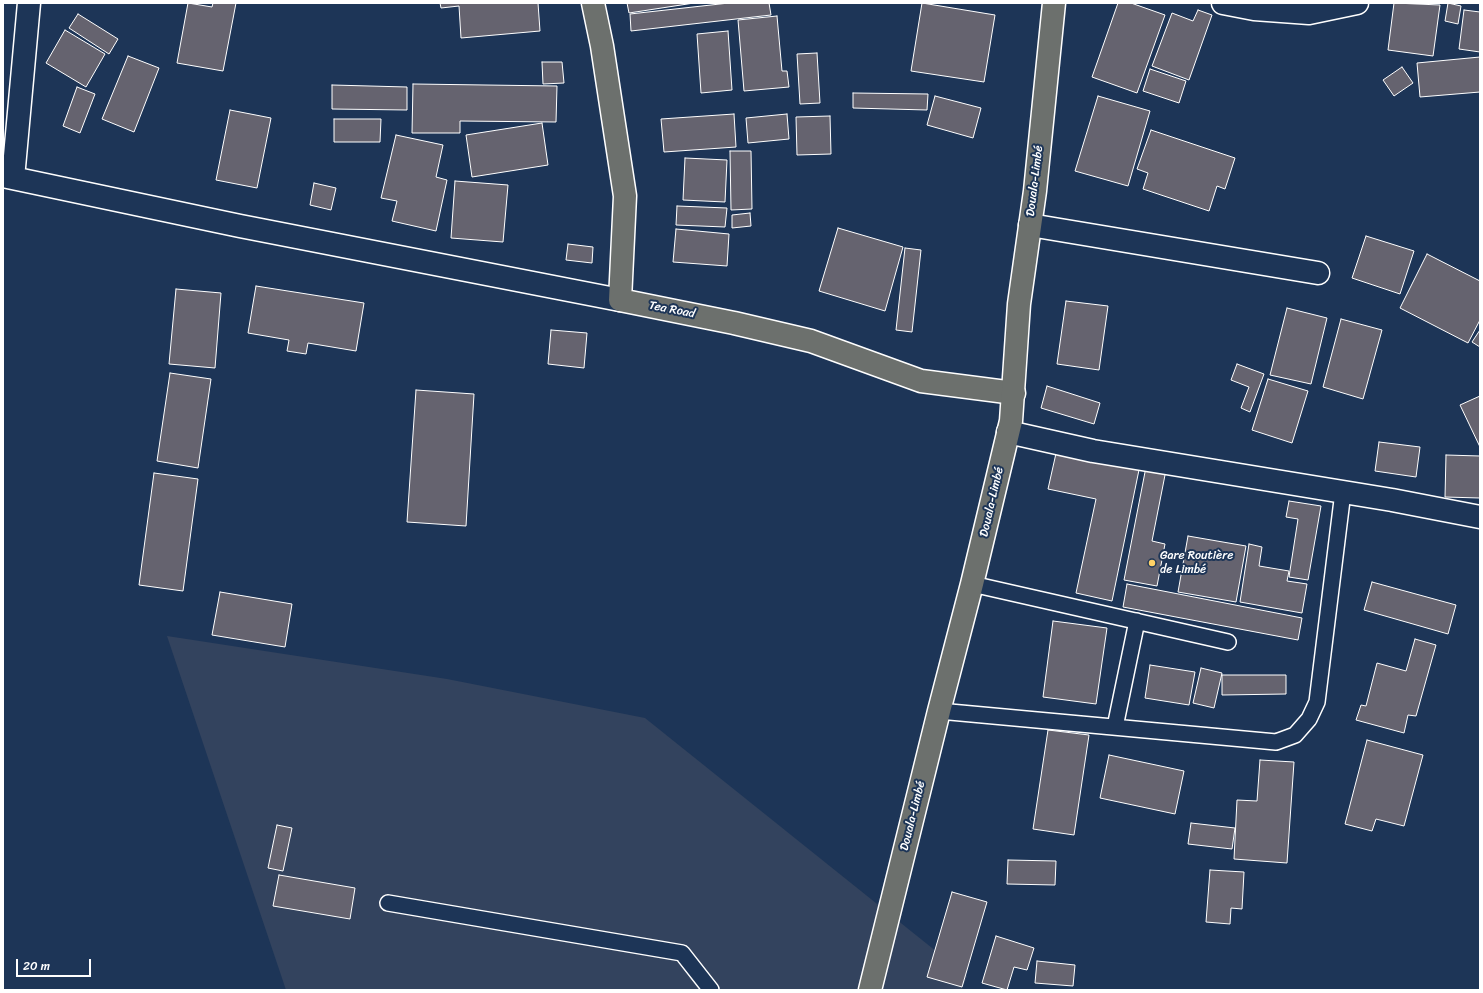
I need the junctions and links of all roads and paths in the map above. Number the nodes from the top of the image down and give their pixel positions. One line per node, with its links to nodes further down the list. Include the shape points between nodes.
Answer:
1 (29, 3): 6 (street)
2 (593, 3): 9 (main road, via 625,196)
3 (1054, 3): 7 (main road, Douala-Limbé)
4 (1223, 3): 5 (street, via 1254,9 1309,13)
5 (1357, 3)
6 (8, 177): 9 (street)
7 (1030, 225): 8 (street); 10 (main road, Douala-Limbé, via 1019,304)
8 (1318, 273)
9 (620, 300): 10 (main road, Tea Road, via 734,322 811,341 921,381)
10 (1014, 393): 11 (main road, Douala-Limbé)
11 (1008, 432): 12 (street, via 1093,451); 14 (main road, Douala-Limbé)
12 (1343, 492): 13 (street); 18 (lane, via 1316,702 1309,719 1295,735 1276,742)
13 (1480, 517)
14 (972, 584): 15 (lane); 17 (main road, Douala-Limbé)
15 (1136, 621): 16 (lane); 18 (lane)
16 (1228, 642)
17 (939, 711): 18 (lane); 21 (main road, Douala-Limbé)
18 (1115, 727)
19 (388, 903): 20 (lane, via 682,953)
20 (711, 990)
21 (870, 990)

